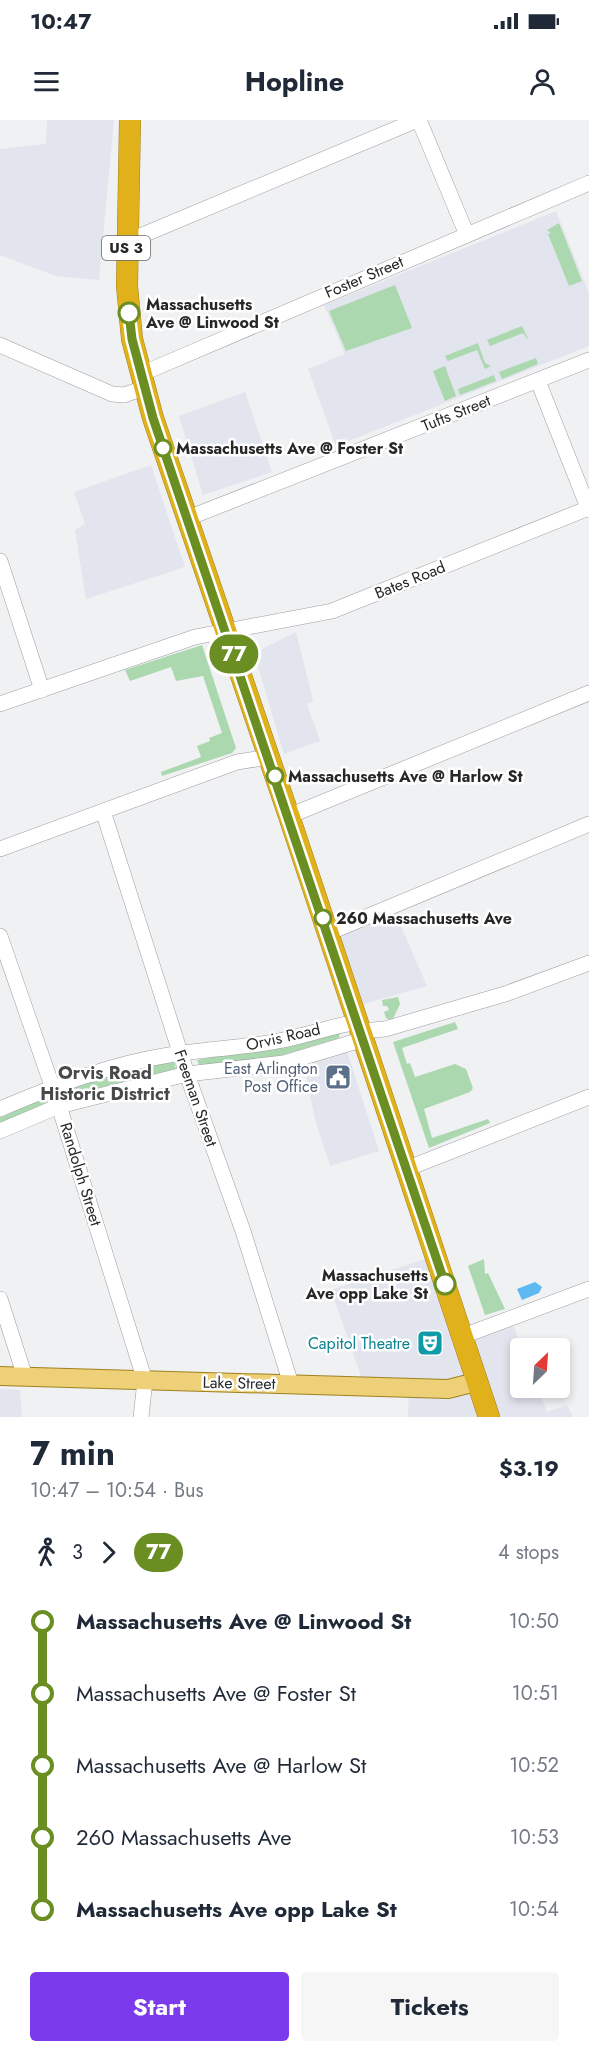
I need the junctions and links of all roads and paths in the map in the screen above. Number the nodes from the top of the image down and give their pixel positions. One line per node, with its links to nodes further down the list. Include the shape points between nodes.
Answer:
1 (130, 120): 5 (highway, US 3)
2 (418, 120): 4 (street); 5 (street)
3 (589, 183): 4 (street, Foster Street)
4 (467, 235): 8 (street, Foster Street)
5 (126, 242): 8 (highway, US 3, via 129,313)
6 (0, 345): 8 (street, Foster Street, via 112,394 124,395)
7 (589, 360): 9 (street, Tufts Street)
8 (143, 381): 11 (highway, US 3)
9 (538, 381): 10 (street); 11 (street, Tufts Street)
10 (589, 509): 13 (street, Bates Road, via 332,611)
11 (188, 518): 13 (highway, US 3)
12 (0, 561): 14 (street)
13 (226, 632): 14 (street, Bates Road, via 195,638); 17 (highway, US 3)
14 (42, 690): 16 (street, Bates Road)
15 (589, 693): 19 (street)
16 (0, 704)
17 (269, 757): 18 (street, via 237,762); 19 (highway, US 3)
18 (103, 811): 21 (street); 26 (street, Freeman Street)
19 (289, 816): 22 (highway, US 3)
20 (589, 824): 22 (street)
21 (0, 849)
22 (328, 933): 25 (highway, US 3)
23 (0, 936): 28 (street, Randolph Street)
24 (589, 963): 25 (street, via 505,994 385,1029)
25 (361, 1031): 26 (street, Orvis Road, via 331,1026 280,1041); 27 (street, Orvis Road, via 284,1063); 33 (highway, US 3)
26 (182, 1054): 27 (street, Freeman Street); 28 (street, Orvis Road, via 98,1072)
27 (187, 1074): 30 (street, Orvis Road); 41 (street, Freeman Street, via 243,1231)
28 (52, 1087): 30 (street, Randolph Street); 31 (street, Orvis Road)
29 (589, 1097): 33 (street)
30 (59, 1106): 32 (street, Orvis Road); 39 (street, Randolph Street)
31 (0, 1110)
32 (0, 1131)
33 (406, 1169): 36 (highway, US 3)
34 (589, 1289): 36 (street)
35 (0, 1299): 38 (street)
36 (463, 1336): 40 (highway, US 3)
37 (0, 1376): 38 (main road, Lake Street)
38 (25, 1377): 39 (main road, Lake Street)
39 (145, 1380): 41 (main road, Lake Street); 42 (street)
40 (476, 1382): 41 (main road, Lake Street, via 448,1389); 43 (highway, US 3)
41 (291, 1384)
42 (141, 1417)
43 (489, 1417)

